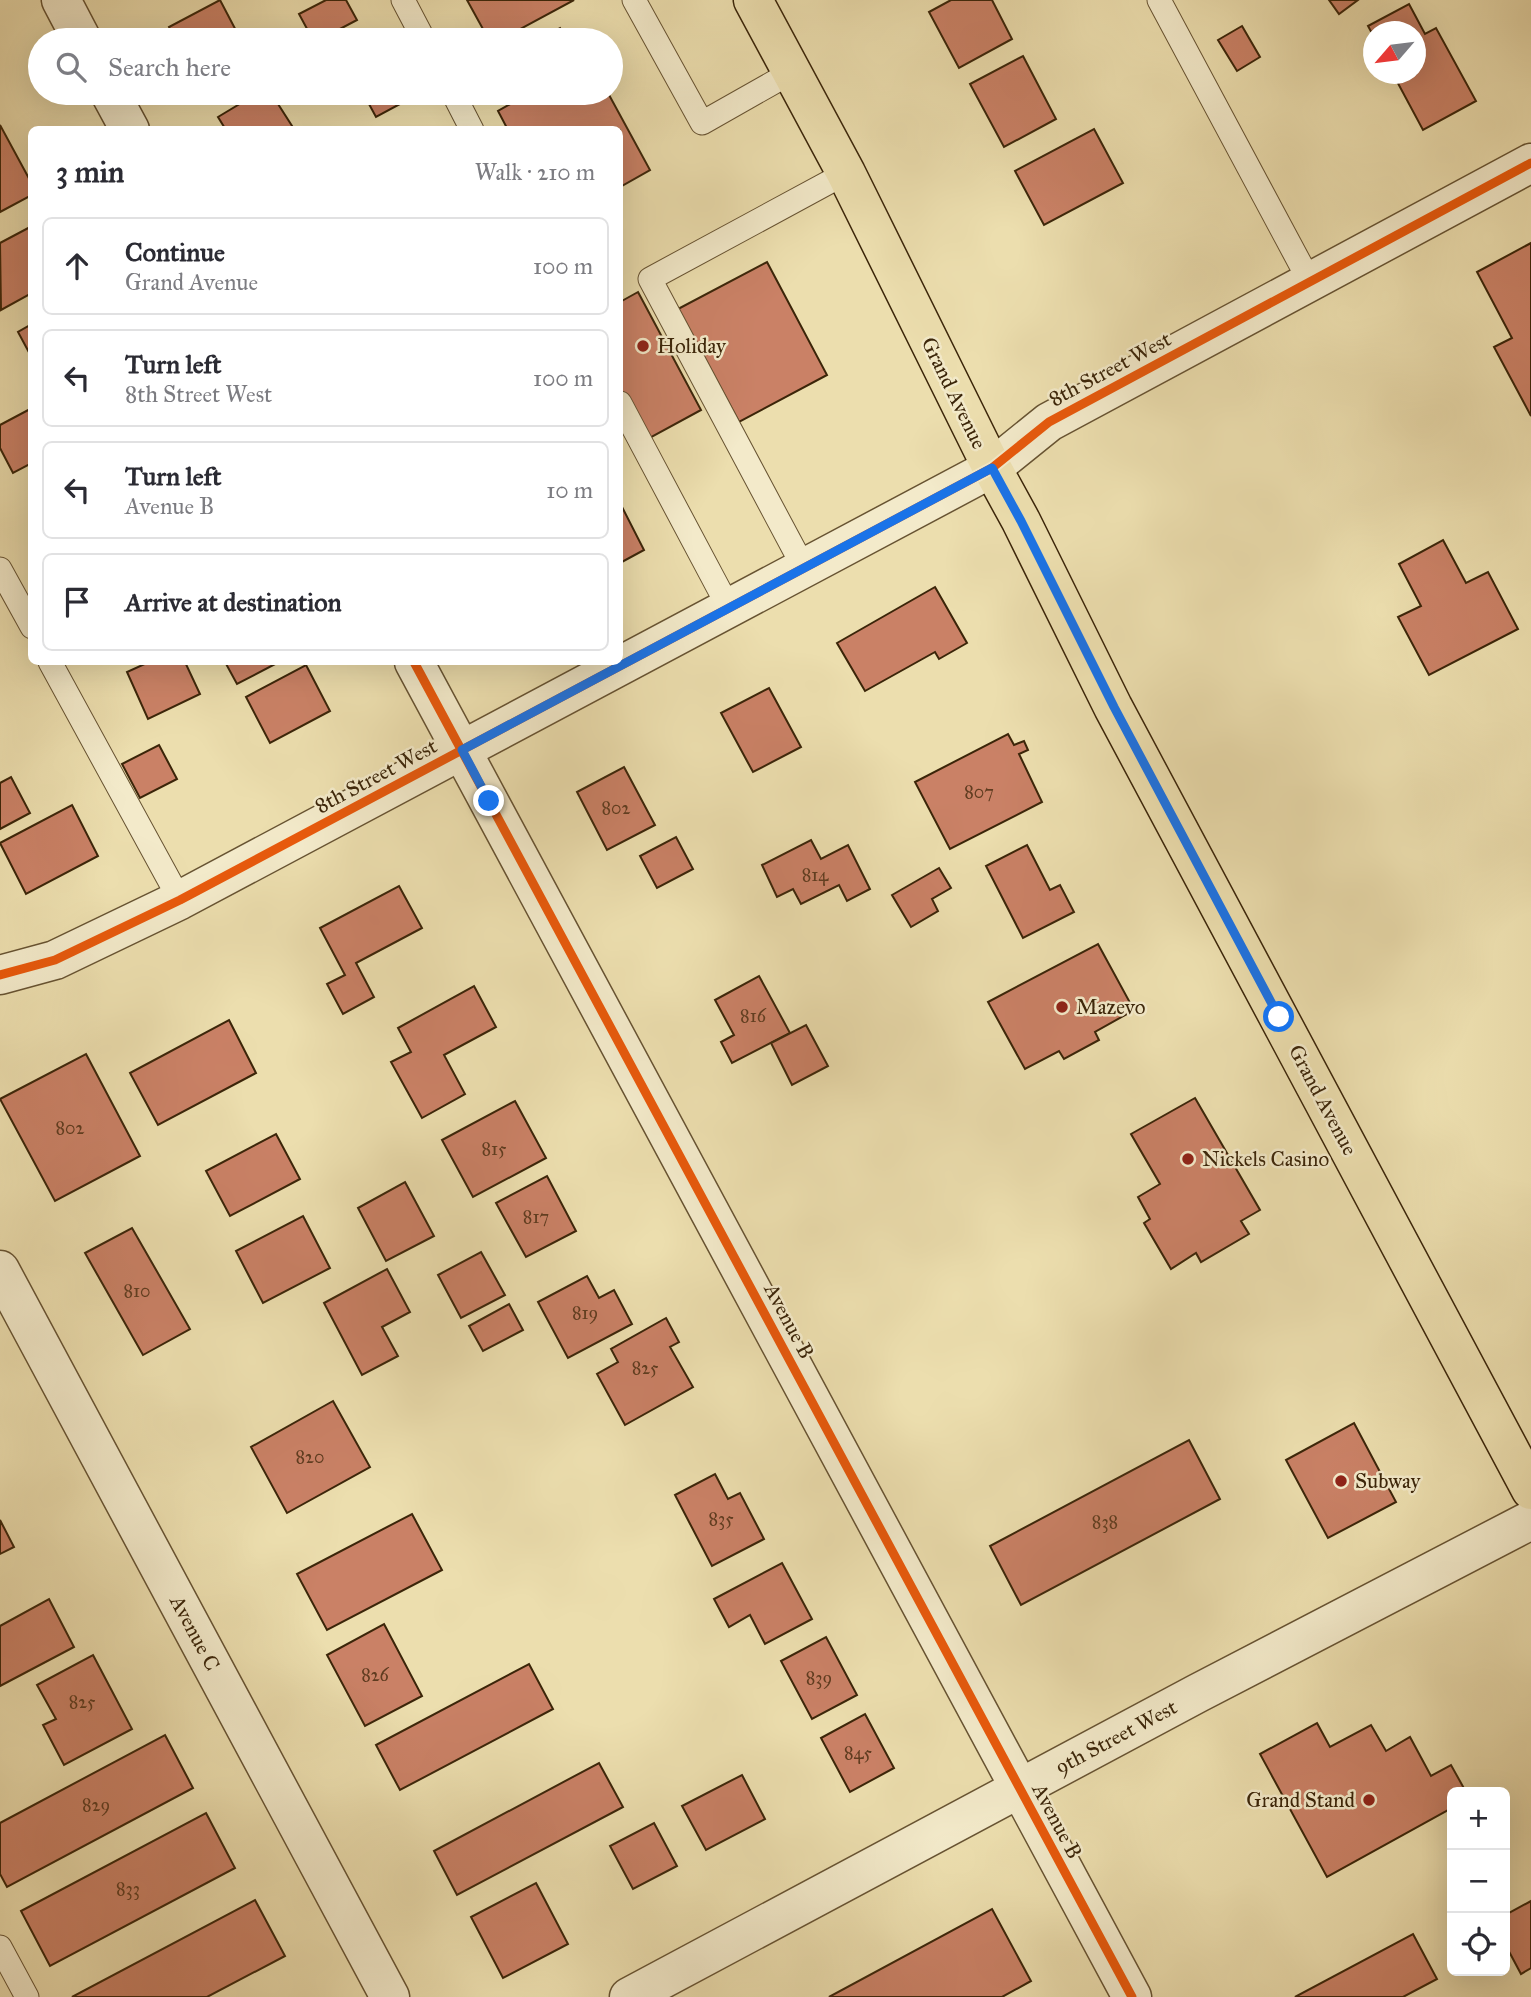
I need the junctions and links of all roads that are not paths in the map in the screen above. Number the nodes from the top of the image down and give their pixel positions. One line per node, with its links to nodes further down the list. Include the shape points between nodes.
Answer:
1 (61, 0): 6 (street)
2 (403, 0): 7 (lane)
3 (635, 0): 8 (lane, via 702,123)
4 (753, 0): 8 (main road, Grand Avenue)
5 (1159, 0): 15 (lane)
6 (76, 28)
7 (418, 28)
8 (792, 72): 14 (main road, Grand Avenue)
9 (116, 105): 11 (street)
10 (459, 105): 12 (lane)
11 (128, 126)
12 (470, 126)
13 (1531, 163): 15 (street, 8th Street West)
14 (846, 173): 17 (main road, Grand Avenue); 18 (lane, via 650,279)
15 (1310, 282): 17 (street, 8th Street West, via 1049,422)
16 (623, 409): 20 (lane)
17 (992, 468): 18 (street, 8th Street West); 30 (main road, Grand Avenue, via 1114,707)
18 (804, 568): 20 (street, 8th Street West)
19 (0, 569): 21 (lane)
20 (729, 608): 22 (street, 8th Street West)
21 (28, 620)
22 (623, 664)
23 (52, 665): 27 (lane)
24 (416, 665): 26 (street, Avenue B)
25 (622, 665): 26 (street, 8th Street West)
26 (462, 750): 27 (street, 8th Street West); 32 (street, Avenue B)
27 (180, 900): 28 (street, 8th Street West, via 55,960)
28 (0, 975)
29 (0, 1270): 35 (street, Avenue C)
30 (1531, 1490)
31 (1531, 1520): 32 (street, 9th Street West)
32 (1020, 1789): 36 (street, 9th Street West); 37 (street, Avenue B)
33 (0, 1947): 34 (lane)
34 (27, 1997)
35 (390, 1997)
36 (629, 1997)
37 (1132, 1997)

